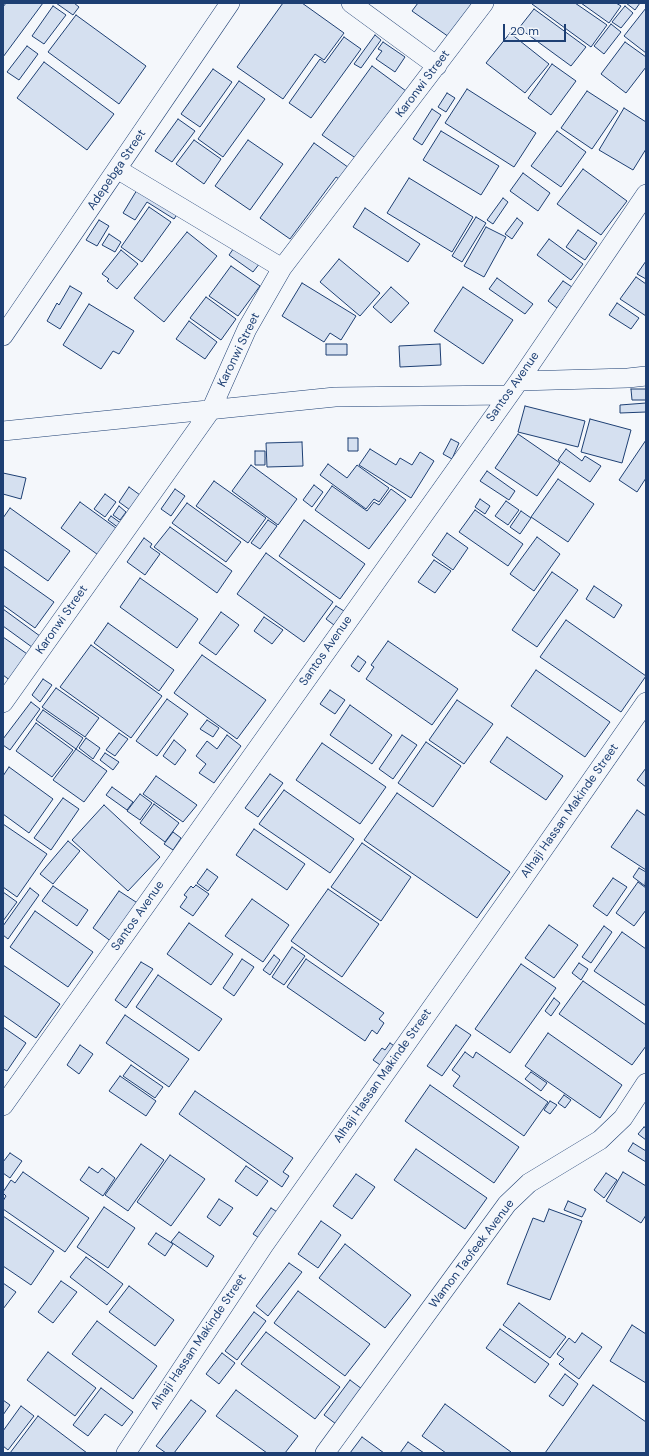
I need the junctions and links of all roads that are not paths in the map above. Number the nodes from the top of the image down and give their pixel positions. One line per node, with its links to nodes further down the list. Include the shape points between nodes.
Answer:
1 (230, 3): 5 (street, Adepebga Street)
2 (351, 3): 4 (street)
3 (484, 3): 4 (street, Karonwi Street)
4 (437, 66): 7 (street, Karonwi Street)
5 (117, 169): 7 (street); 8 (street, Adepebga Street)
6 (646, 194): 10 (street, Santos Avenue)
7 (282, 268): 11 (street, Karonwi Street, via 247,329)
8 (3, 336)
9 (646, 376): 10 (street)
10 (514, 388): 11 (street, via 335,397); 16 (street, Santos Avenue)
11 (211, 410): 12 (street); 14 (street, Karonwi Street)
12 (3, 431)
13 (646, 702): 17 (street, Alhaji Hassan Makinde Street, via 264,1245)
14 (3, 703)
15 (646, 1083): 18 (street, Wamon Taofeek Avenue, via 623,1118 600,1140 529,1183 507,1204)
16 (3, 1106)
17 (126, 1453)
18 (325, 1453)

